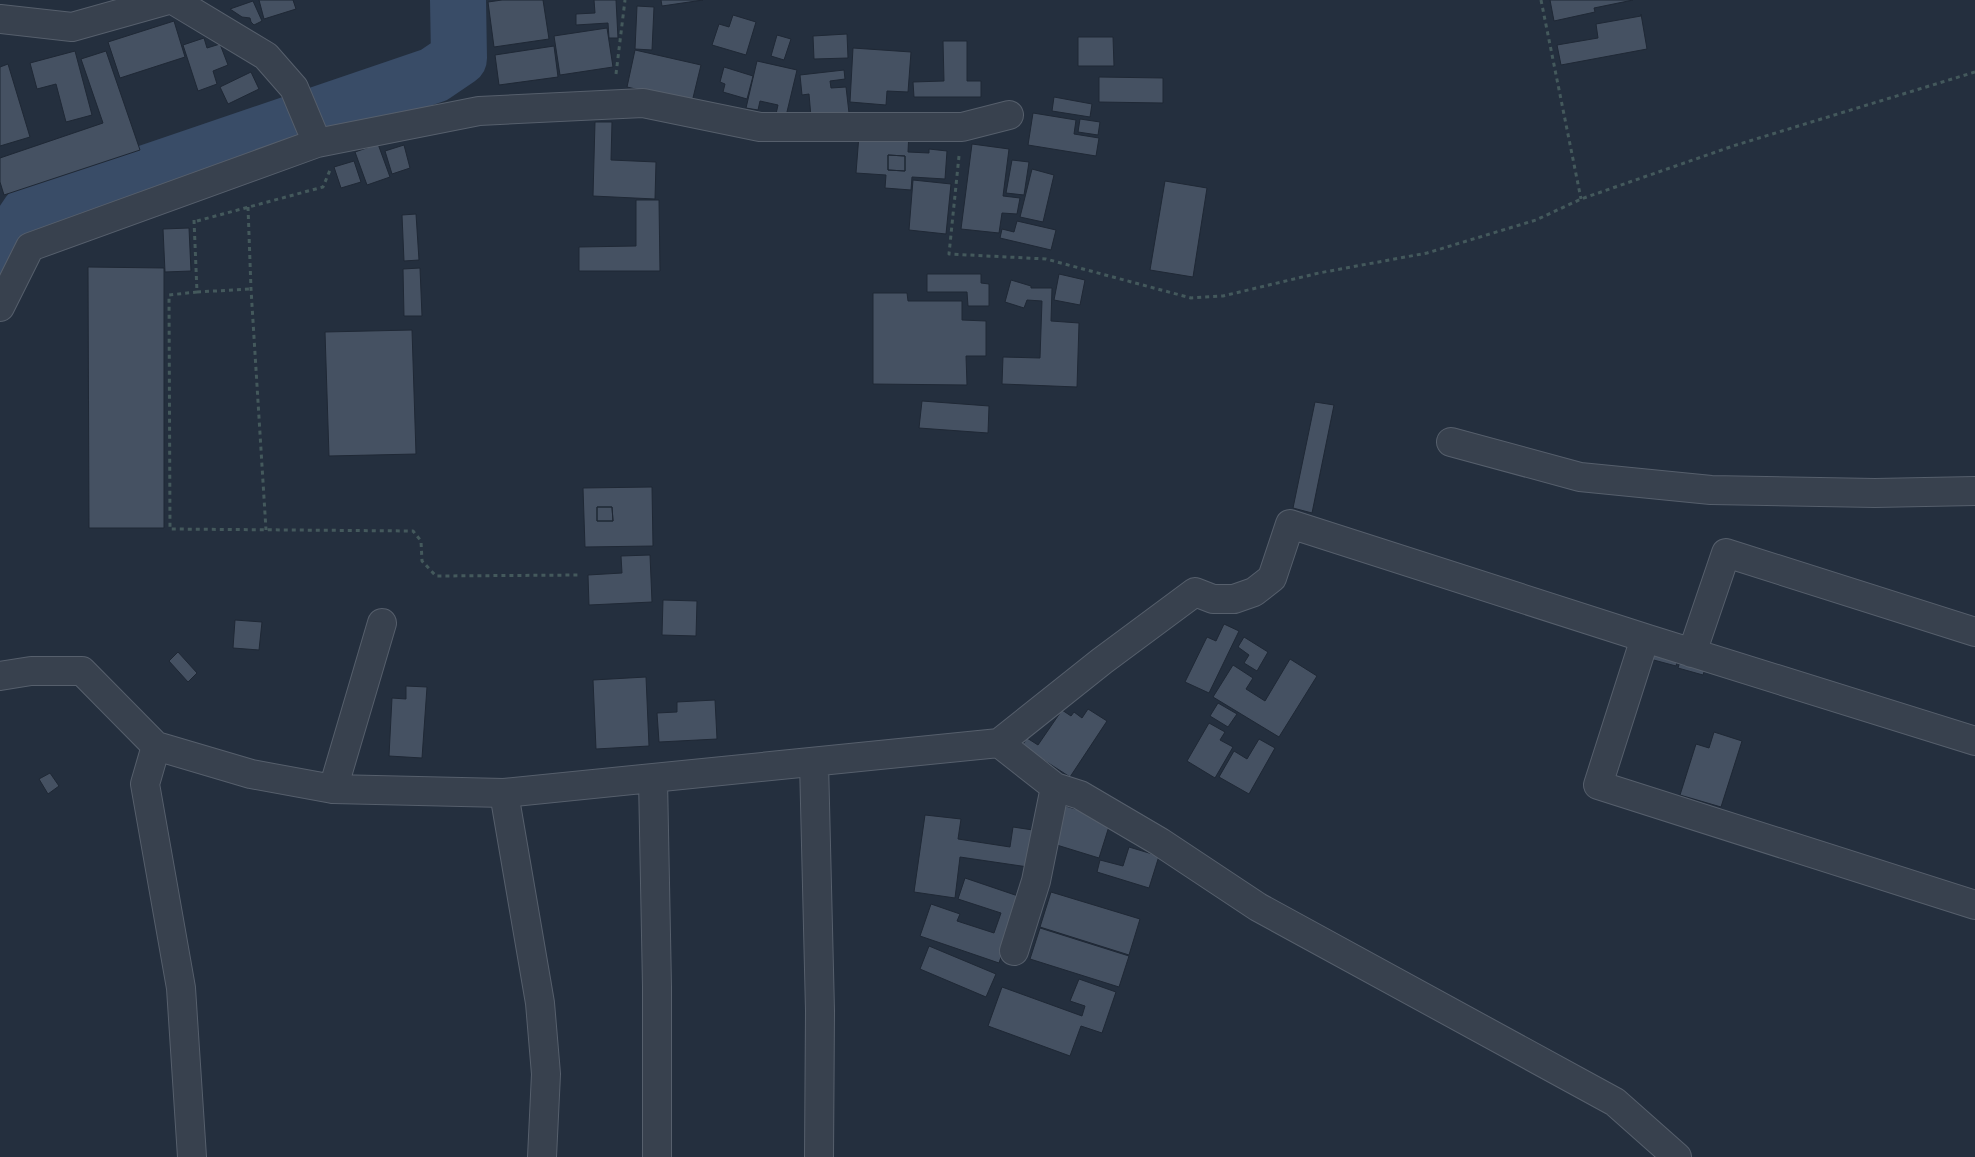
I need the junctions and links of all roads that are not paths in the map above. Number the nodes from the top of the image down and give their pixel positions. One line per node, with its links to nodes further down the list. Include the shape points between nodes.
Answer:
1 (168, 0): 3 (street, via 72,27)
2 (173, 0): 5 (street, via 266,56 294,88)
3 (0, 19)
4 (1009, 115): 5 (street, via 962,127 760,127 643,103 612,104 479,110)
5 (317, 143): 6 (street, via 30,247)
6 (0, 307)
7 (1451, 442): 8 (street, via 1580,477 1692,488 1875,493)
8 (1975, 491)
9 (382, 623): 20 (street)
10 (1975, 632): 12 (street, via 1726,553)
11 (1646, 638): 12 (street); 15 (street, via 1290,524 1272,578 1254,592 1234,599 1213,599 1195,592); 22 (street, via 1598,785)
12 (1692, 653): 14 (street)
13 (0, 676): 16 (street, via 31,671 82,671)
14 (1975, 741)
15 (999, 743): 17 (street); 19 (street)
16 (156, 746): 20 (street, via 250,774); 24 (street, via 146,784 181,988)
17 (814, 762): 18 (street); 27 (street, via 820,1011)
18 (652, 778): 21 (street); 26 (street)
19 (1054, 787): 23 (street, via 1036,881); 28 (street, via 1080,795 1160,842 1258,907 1615,1102)
20 (333, 789): 21 (street)
21 (504, 793): 25 (street, via 540,1003 546,1074)
22 (1975, 905)
23 (1014, 951)
24 (192, 1157)
25 (542, 1157)
26 (657, 1157)
27 (819, 1157)
28 (1677, 1157)

